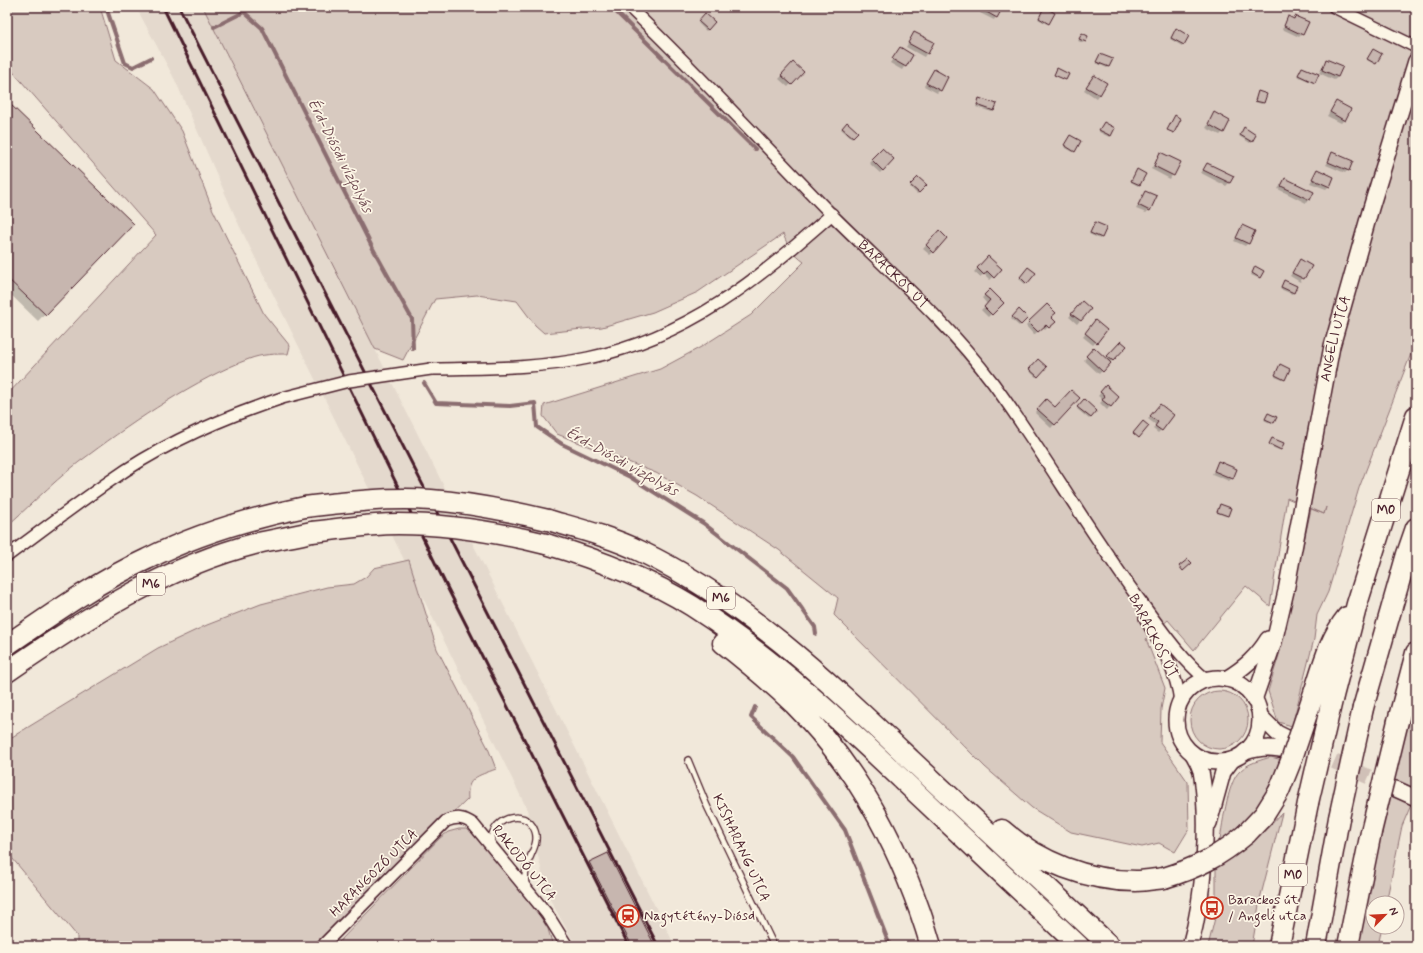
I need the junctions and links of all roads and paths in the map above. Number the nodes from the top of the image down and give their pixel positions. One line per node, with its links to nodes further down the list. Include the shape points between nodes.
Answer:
1 (629, 7): 5 (street, BARACKOS ÚT)
2 (1334, 7): 3 (street)
3 (1416, 46)
4 (1416, 61): 11 (street, ANGELI UTCA, via 1332,346)
5 (832, 214): 8 (street, bridge, via 768,268 717,306 660,335 588,358 564,362 431,369 349,381 240,412 190,435 110,480); 9 (street, BARACKOS ÚT, via 910,290 992,382)
6 (1416, 416): 17 (highway, M0, via 1357,604)
7 (1416, 528): 41 (highway, M0, bridge, via 1363,708 1339,818)
8 (7, 556)
9 (1120, 574): 16 (street, BARACKOS ÚT, via 1180,655); 19 (street, BARACKOS ÚT, via 1160,644 1178,683)
10 (646, 581): 14 (highway, M6, bridge, via 546,544 498,533 431,525 397,524 312,532 258,543 194,564 165,577 105,608); 36 (highway, via 747,662 793,704 823,737 857,783 909,878); 37 (highway, via 692,606 748,646 824,708)
11 (1278, 621): 15 (street, ANGELI UTCA, via 1260,653 1245,667); 18 (street, ANGELI UTCA, via 1274,642)
12 (7, 645): 25 (highway, M6, bridge, via 84,593 146,559 184,542 272,514 357,501 429,500 505,510 548,520 640,550 691,579 742,612 794,652)
13 (1416, 653): 32 (highway, bridge, via 1371,832)
14 (7, 672)
15 (1226, 679): 16 (street); 18 (street, via 1249,691)
16 (1207, 680): 19 (street, via 1191,687)
17 (1324, 693): 25 (highway, bridge, via 1279,791 1264,815 1227,851 1208,862 1164,878 1125,881 1072,871 1015,841 983,814); 40 (highway, M0, bridge, via 1308,803)
18 (1254, 700): 20 (street)
19 (1180, 701): 22 (street, via 1176,720 1177,730 1183,743)
20 (1260, 716): 21 (street, via 1256,738); 21 (street, via 1292,746)
21 (1245, 752): 24 (street)
22 (1193, 754): 24 (street, via 1209,761); 29 (street, via 1200,769)
23 (688, 760): 35 (lane, KISHARANG UTCA)
24 (1232, 760): 29 (street, via 1223,772)
25 (932, 780): 38 (highway)
26 (1396, 789): 27 (street)
27 (1416, 798)
28 (446, 821): 30 (street, RAKODÓ UTCA, via 465,818); 33 (street, HARANGOZÓ UTCA)
29 (1205, 839): 39 (street, via 1198,908)
30 (493, 849): 31 (street, RAKODÓ UTCA); 31 (lane, via 492,836 501,821 520,817 531,823 537,837 526,864)
31 (527, 889): 34 (street, RAKODÓ UTCA, via 547,914)
32 (1349, 942)
33 (322, 946)
34 (567, 946)
35 (774, 946)
36 (931, 946)
37 (1079, 946)
38 (1110, 946)
39 (1190, 946)
40 (1279, 946)
41 (1316, 946)

